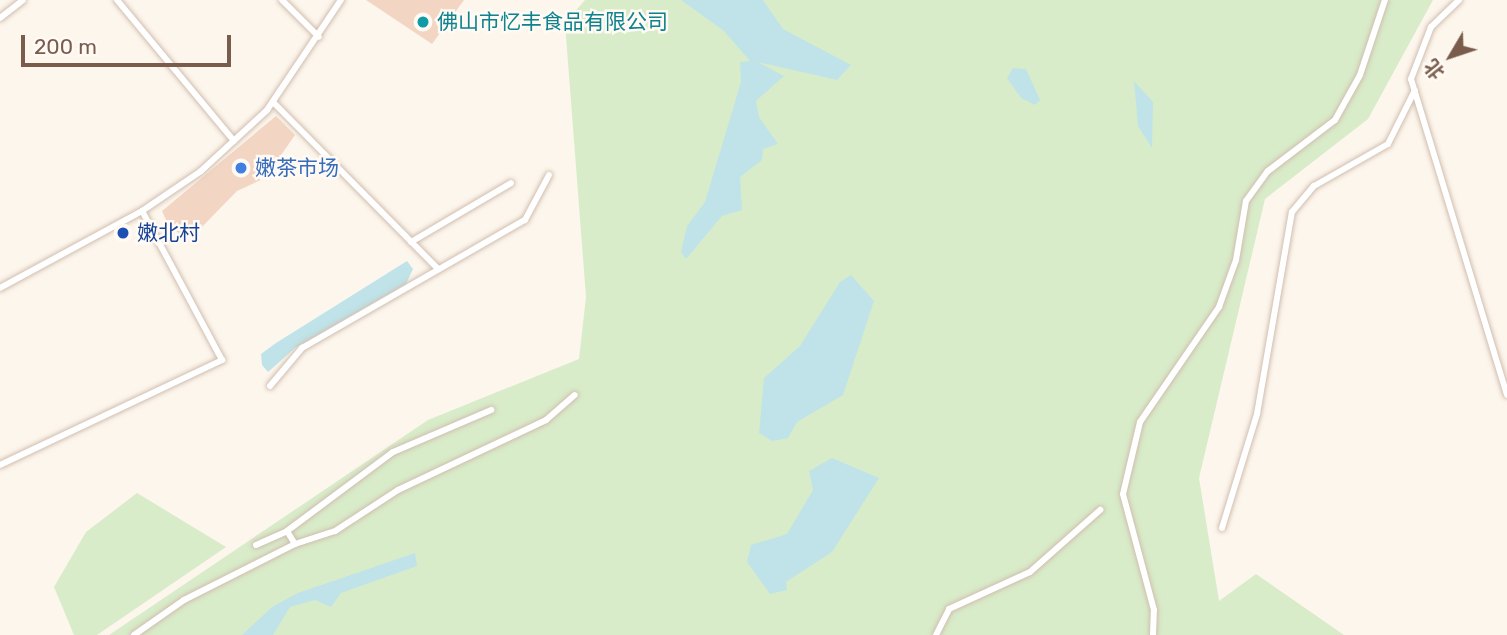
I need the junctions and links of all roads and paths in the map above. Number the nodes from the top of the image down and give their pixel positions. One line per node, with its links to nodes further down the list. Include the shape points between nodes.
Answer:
1 (23, 0): 7 (street)
2 (117, 0): 11 (street)
3 (282, 0): 8 (street)
4 (341, 0): 8 (street)
5 (1385, 0): 30 (street, via 1360,75 1335,120 1268,171 1246,201 1222,300 1205,336 1158,391 1136,433 1124,494 1154,610)
6 (1459, 0): 9 (street, via 1431,27 1411,79)
7 (0, 18)
8 (319, 37): 10 (street)
9 (1415, 90): 19 (street); 24 (street, via 1388,144 1314,186 1292,212 1257,414)
10 (273, 102): 11 (street); 15 (street)
11 (234, 141): 14 (street)
12 (549, 175): 16 (street, via 525,220)
13 (511, 183): 15 (street)
14 (142, 211): 17 (street); 22 (street, via 222,360)
15 (411, 242): 16 (street)
16 (438, 269): 18 (street, via 302,348)
17 (0, 288)
18 (270, 386)
19 (1507, 395)
20 (575, 396): 26 (street, via 546,420 398,490 335,531)
21 (491, 410): 25 (street, via 393,452)
22 (0, 465)
23 (1100, 510): 29 (street, via 1030,572 949,609)
24 (1222, 528)
25 (287, 531): 26 (street); 27 (street)
26 (295, 544): 28 (street, via 184,600)
27 (256, 545)
28 (134, 635)
29 (936, 635)
30 (1153, 635)

